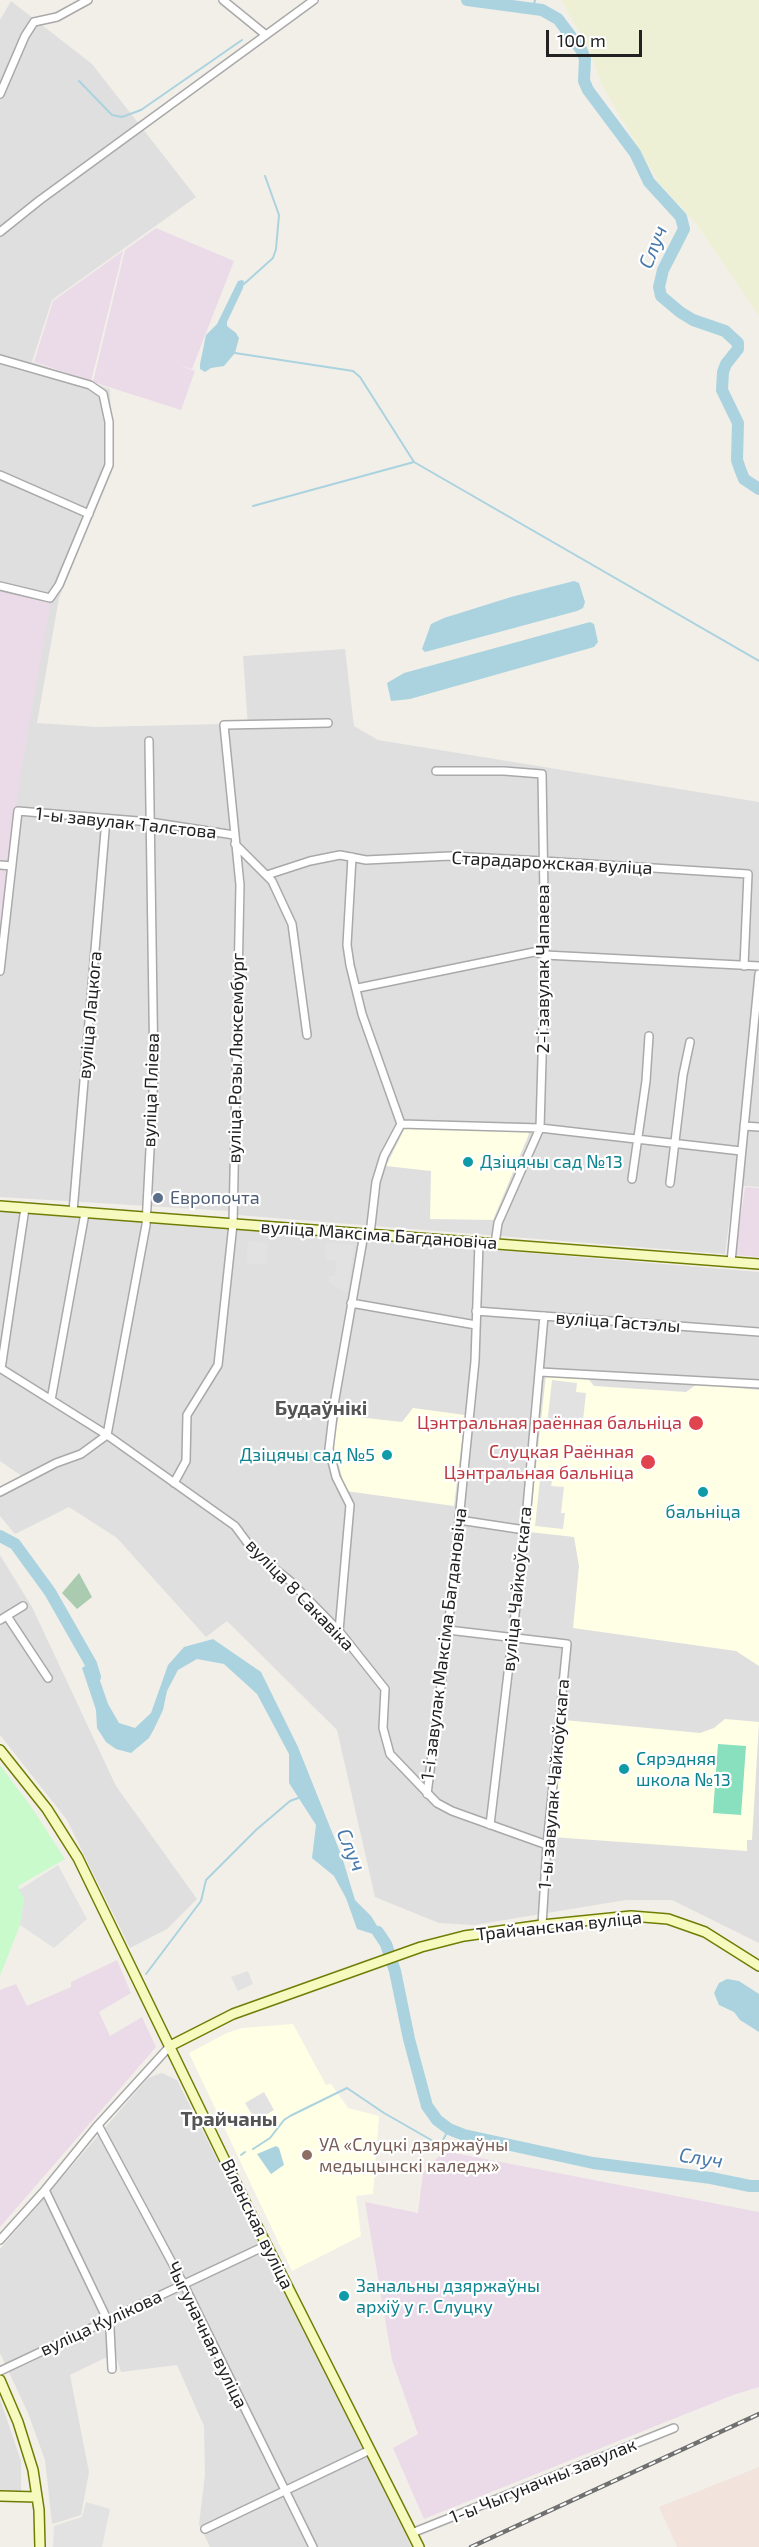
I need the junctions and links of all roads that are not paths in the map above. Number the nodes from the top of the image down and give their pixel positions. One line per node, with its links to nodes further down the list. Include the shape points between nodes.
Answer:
1 (88, 0): 5 (street, via 57,17 34,22)
2 (223, 0): 4 (street)
3 (314, 0): 4 (street)
4 (266, 35): 6 (street)
5 (0, 94)
6 (0, 232)
7 (0, 359): 9 (street, via 90,385 103,394 109,422 109,465)
8 (0, 475): 9 (street)
9 (89, 514): 10 (street, via 50,598)
10 (0, 586)
11 (328, 723): 16 (street, вуліца Розы Люксембург, via 224,725)
12 (149, 741): 15 (street, вуліца Пліева)
13 (436, 771): 19 (street, 2-і завулак Чапаева, via 542,774)
14 (106, 819): 15 (street, 1-ы завулак Талстова); 21 (street, 1-ы завулак Талстова, via 18,811); 43 (street, вуліца Лацкога)
15 (150, 822): 16 (street, 1-ы завулак Талстова); 45 (street, вуліца Пліева, via 154,1074)
16 (234, 835): 17 (street, вуліца Розы Люксембург)
17 (235, 844): 22 (street, 1-ы завулак Талстова); 46 (street, вуліца Розы Люксембург, via 240,885)
18 (352, 857): 19 (street, Старадарожская вуліца, via 366,860 450,856); 22 (street, Старадарожская вуліца, via 340,855 310,861); 28 (street, via 347,945)
19 (543, 861): 23 (street, 2-і завулак Чапаева); 24 (street, Старадарожская вуліца, via 748,874)
20 (0, 865): 21 (street)
21 (12, 866): 26 (street)
22 (267, 875): 29 (street, 1-ы завулак Талстова, via 292,924)
23 (545, 955): 24 (street); 28 (street, via 534,951); 35 (street, 2-і завулак Чапаева)
24 (744, 966): 25 (street)
25 (759, 966)
26 (0, 971)
27 (759, 974): 33 (street)
28 (358, 988): 32 (street, via 362,1014)
29 (307, 1035)
30 (649, 1036): 36 (street)
31 (690, 1042): 37 (street)
32 (401, 1124): 35 (street); 47 (street, via 384,1156)
33 (744, 1126): 34 (street); 38 (street)
34 (759, 1127)
35 (540, 1128): 36 (street); 49 (street, 2-і завулак Чапаева, via 498,1223)
36 (638, 1139): 37 (street); 39 (street)
37 (676, 1143): 38 (street); 40 (street)
38 (741, 1151): 50 (street)
39 (632, 1179)
40 (670, 1183)
41 (0, 1206): 42 (main road, вуліца Максіма Багдановіча)
42 (25, 1208): 43 (main road, вуліца Максіма Багдановіча); 57 (street)
43 (73, 1212): 44 (main road, вуліца Максіма Багдановіча)
44 (85, 1213): 45 (main road, вуліца Максіма Багдановіча); 60 (street)
45 (146, 1217): 46 (main road, вуліца Максіма Багдановіча); 61 (street, вуліца Пліева)
46 (233, 1224): 47 (main road, вуліца Максіма Багдановіча); 62 (street, вуліца Розы Люксембург, via 218,1365 187,1415 186,1461)
47 (367, 1234): 48 (main road, вуліца Максіма Багдановіча); 52 (street)
48 (479, 1243): 49 (main road, вуліца Максіма Багдановіча); 53 (street, 1-і завулак Максіма Багдановіча)
49 (495, 1244): 50 (main road, вуліца Максіма Багдановіча)
50 (731, 1262): 51 (main road, вуліца Максіма Багдановіча)
51 (759, 1264)
52 (351, 1303): 55 (street); 70 (street, via 329,1449 336,1477 350,1504)
53 (476, 1311): 54 (street, вуліца Гастэлы); 55 (street, 1-і завулак Максіма Багдановіча)
54 (544, 1316): 56 (street, вуліца Гастэлы); 58 (street, вуліца Чайкоўскага)
55 (476, 1325): 64 (street, 1-і завулак Максіма Багдановіча)
56 (759, 1332)
57 (0, 1369): 60 (street, вуліца 8 Сакавіка)
58 (540, 1372): 59 (street); 65 (street, вуліца Чайкоўскага)
59 (759, 1384)
60 (51, 1400): 61 (street, вуліца 8 Сакавіка)
61 (107, 1435): 62 (street, вуліца 8 Сакавіка); 63 (street, via 81,1454)
62 (174, 1483): 70 (street, вуліца 8 Сакавіка, via 235,1526 255,1553 290,1581)
63 (0, 1492)
64 (459, 1520): 65 (street); 69 (street, 1-і завулак Максіма Багдановіча)
65 (525, 1530): 71 (street, вуліца Чайкоўскага)
66 (23, 1606): 67 (street)
67 (7, 1616): 68 (street); 72 (street)
68 (0, 1620)
69 (447, 1630): 71 (street); 74 (street, 1-і завулак Максіма Багдановіча)
70 (339, 1631): 74 (street, вуліца 8 Сакавіка, via 385,1689 382,1728 390,1754)
71 (512, 1637): 75 (street, вуліца Чайкоўскага); 76 (street, 1-ы завулак Чайкоўскага, via 567,1644)
72 (48, 1678)
73 (0, 1750): 79 (main road, Віленская вуліца, via 63,1831)
74 (427, 1794): 75 (street, вуліца 8 Сакавіка, via 452,1811)
75 (490, 1825): 76 (street, вуліца 8 Сакавіка)
76 (547, 1845): 77 (street, 1-ы завулак Чайкоўскага)
77 (542, 1925): 78 (main road, Трайчанская вуліца, via 631,1916 668,1919 705,1932); 79 (main road, Трайчанская вуліца, via 464,1936 421,1947 233,2014)
78 (759, 1966)
79 (171, 2046): 80 (street); 83 (main road, Віленская вуліца)
80 (98, 2125): 81 (street); 84 (street, Чыгуначная вуліца)
81 (45, 2190): 82 (street); 85 (street)
82 (0, 2240)
83 (267, 2245): 84 (street, вуліца Кулікова); 90 (main road, Віленская вуліца)
84 (184, 2285): 85 (street, вуліца Кулікова); 91 (street, Чыгуначная вуліца)
85 (107, 2319): 86 (street); 87 (street, вуліца Кулікова)
86 (112, 2369)
87 (0, 2371)
88 (0, 2380): 93 (main road, via 28,2447)
89 (674, 2428): 95 (street, 1-ы Чыгуначны завулак)
90 (370, 2450): 91 (street); 95 (main road, Віленская вуліца)
91 (284, 2490): 94 (street); 97 (street, Чыгуначная вуліца)
92 (0, 2496): 93 (main road)
93 (37, 2497): 96 (main road)
94 (204, 2529)
95 (412, 2533): 98 (main road, Віленская вуліца)
96 (40, 2547)
97 (313, 2547)
98 (419, 2547)

